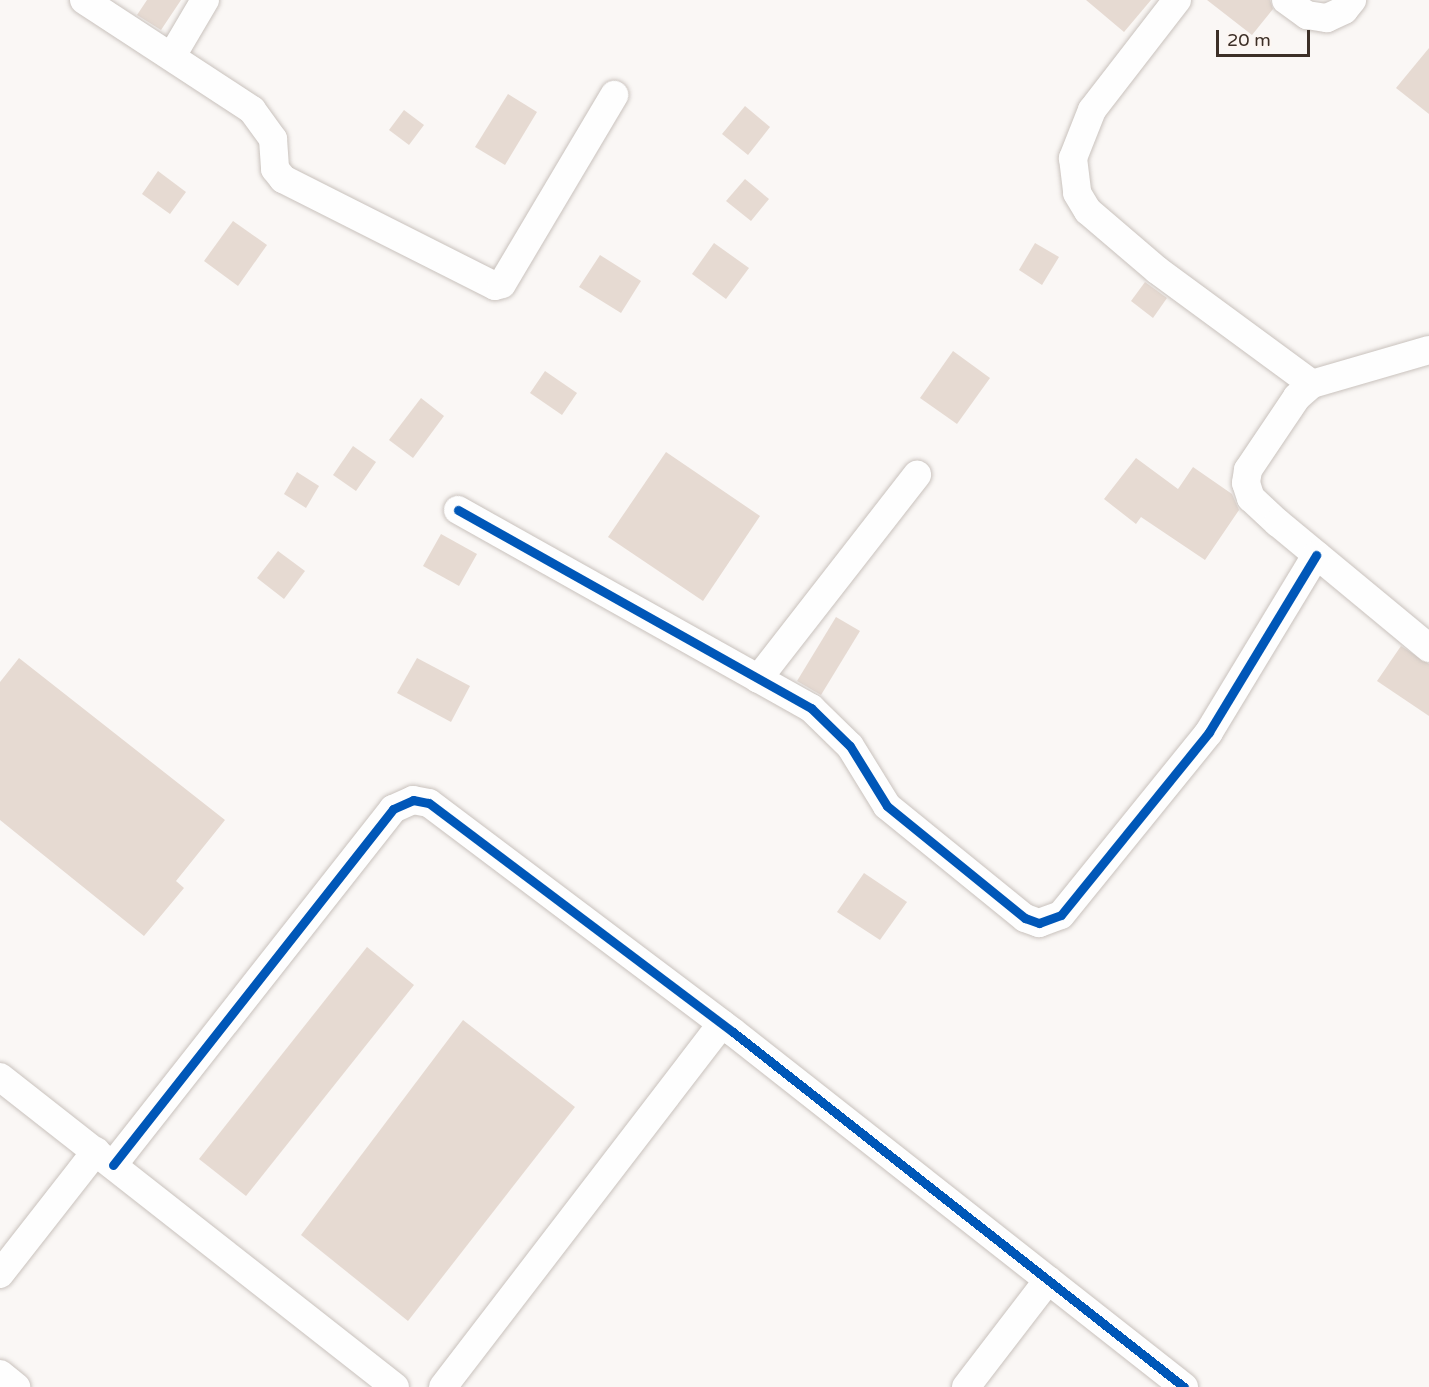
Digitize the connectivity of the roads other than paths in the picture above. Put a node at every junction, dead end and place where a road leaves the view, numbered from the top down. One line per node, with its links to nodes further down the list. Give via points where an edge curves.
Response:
1 (84, 0): 6 (street)
2 (205, 0): 6 (street)
3 (1176, 0): 9 (street, via 1092,110 1073,158 1077,193 1088,212 1149,263)
4 (1286, 0): 5 (street, via 1307,15 1327,18 1344,10)
5 (1352, 0)
6 (172, 56): 7 (street, via 252,110 267,126 273,139 275,169 284,180 495,286 502,284)
7 (614, 95)
8 (1429, 350): 9 (street)
9 (1312, 384): 12 (street, via 1297,397 1248,470 1246,483 1251,498)
10 (916, 475): 14 (street)
11 (458, 510): 14 (street)
12 (1316, 555): 13 (street); 14 (street, via 1209,732 1114,854 1051,922 1025,918 886,806 850,746 831,726 811,708)
13 (1429, 648)
14 (758, 679)
15 (722, 1024): 17 (street, via 429,803 402,802); 19 (street); 23 (street)
16 (0, 1077): 17 (street)
17 (105, 1158): 18 (street); 22 (street)
18 (0, 1274)
19 (1048, 1280): 24 (street); 25 (street)
20 (0, 1374): 21 (street)
21 (16, 1387)
22 (395, 1387)
23 (443, 1387)
24 (966, 1387)
25 (1184, 1387)

